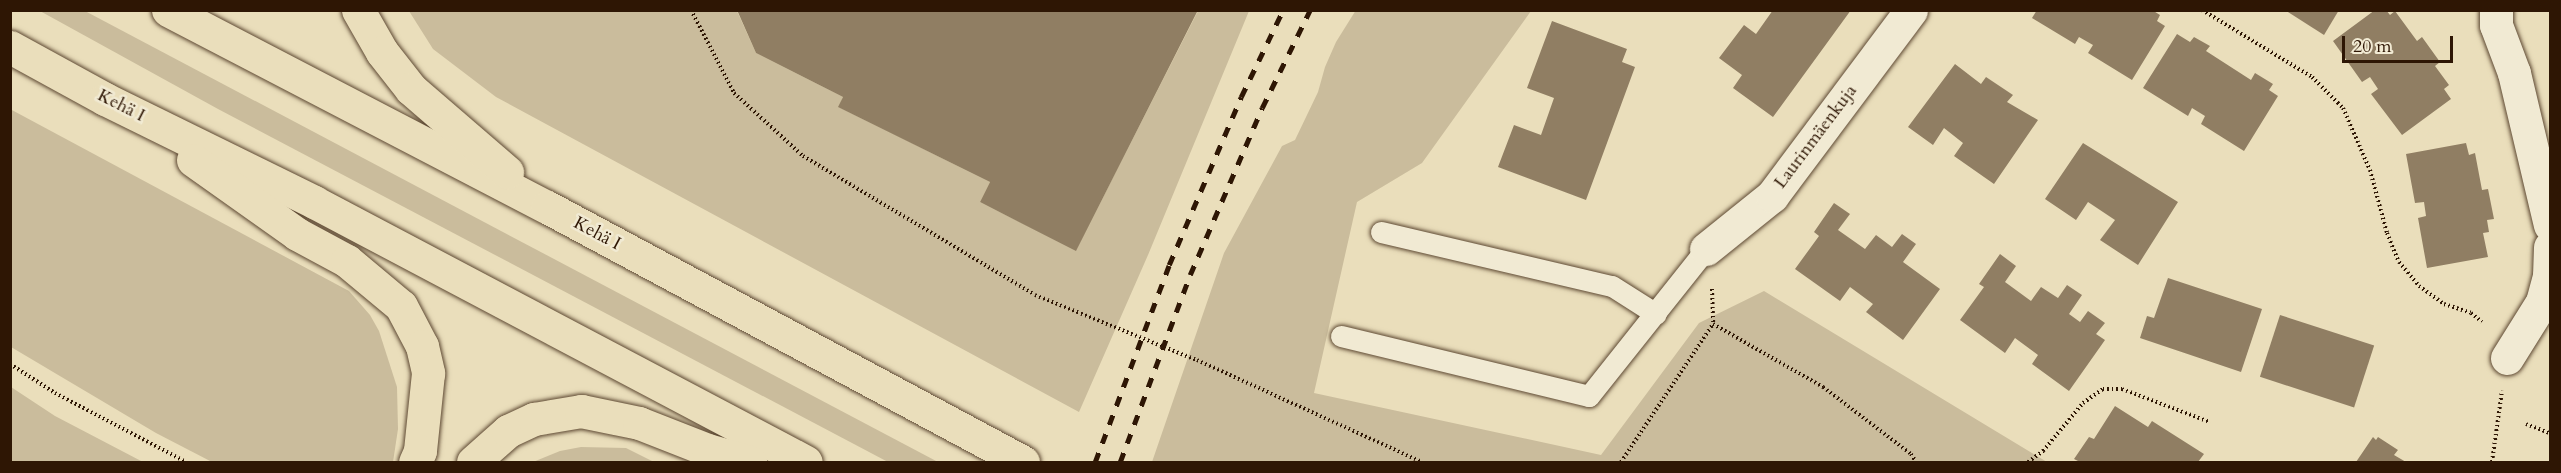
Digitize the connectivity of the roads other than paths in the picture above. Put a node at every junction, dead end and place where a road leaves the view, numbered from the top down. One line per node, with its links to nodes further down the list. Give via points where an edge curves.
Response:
1 (168, 10): 7 (highway, Kehä I)
2 (358, 10): 7 (highway, via 382,52 411,89)
3 (1911, 10): 11 (street, Laurinmäenkuja, via 1772,195)
4 (2496, 10): 8 (street, via 2496,25 2514,73)
5 (10, 47): 6 (highway, Kehä I)
6 (105, 99): 15 (highway, via 297,234 347,261 401,306 422,346 428,374 420,451); 18 (highway, Kehä I, via 314,202)
7 (547, 207): 19 (highway, Kehä I)
8 (2550, 225)
9 (1381, 232): 12 (lane, via 1612,286)
10 (2550, 247): 14 (street, via 2549,276 2542,302)
11 (1706, 249): 12 (lane)
12 (1656, 314): 13 (lane, via 1589,396)
13 (1341, 336)
14 (2507, 358)
15 (415, 462)
16 (473, 462): 17 (highway, via 508,431 534,419 581,411 639,423)
17 (750, 462)
18 (806, 462)
19 (1023, 462)

